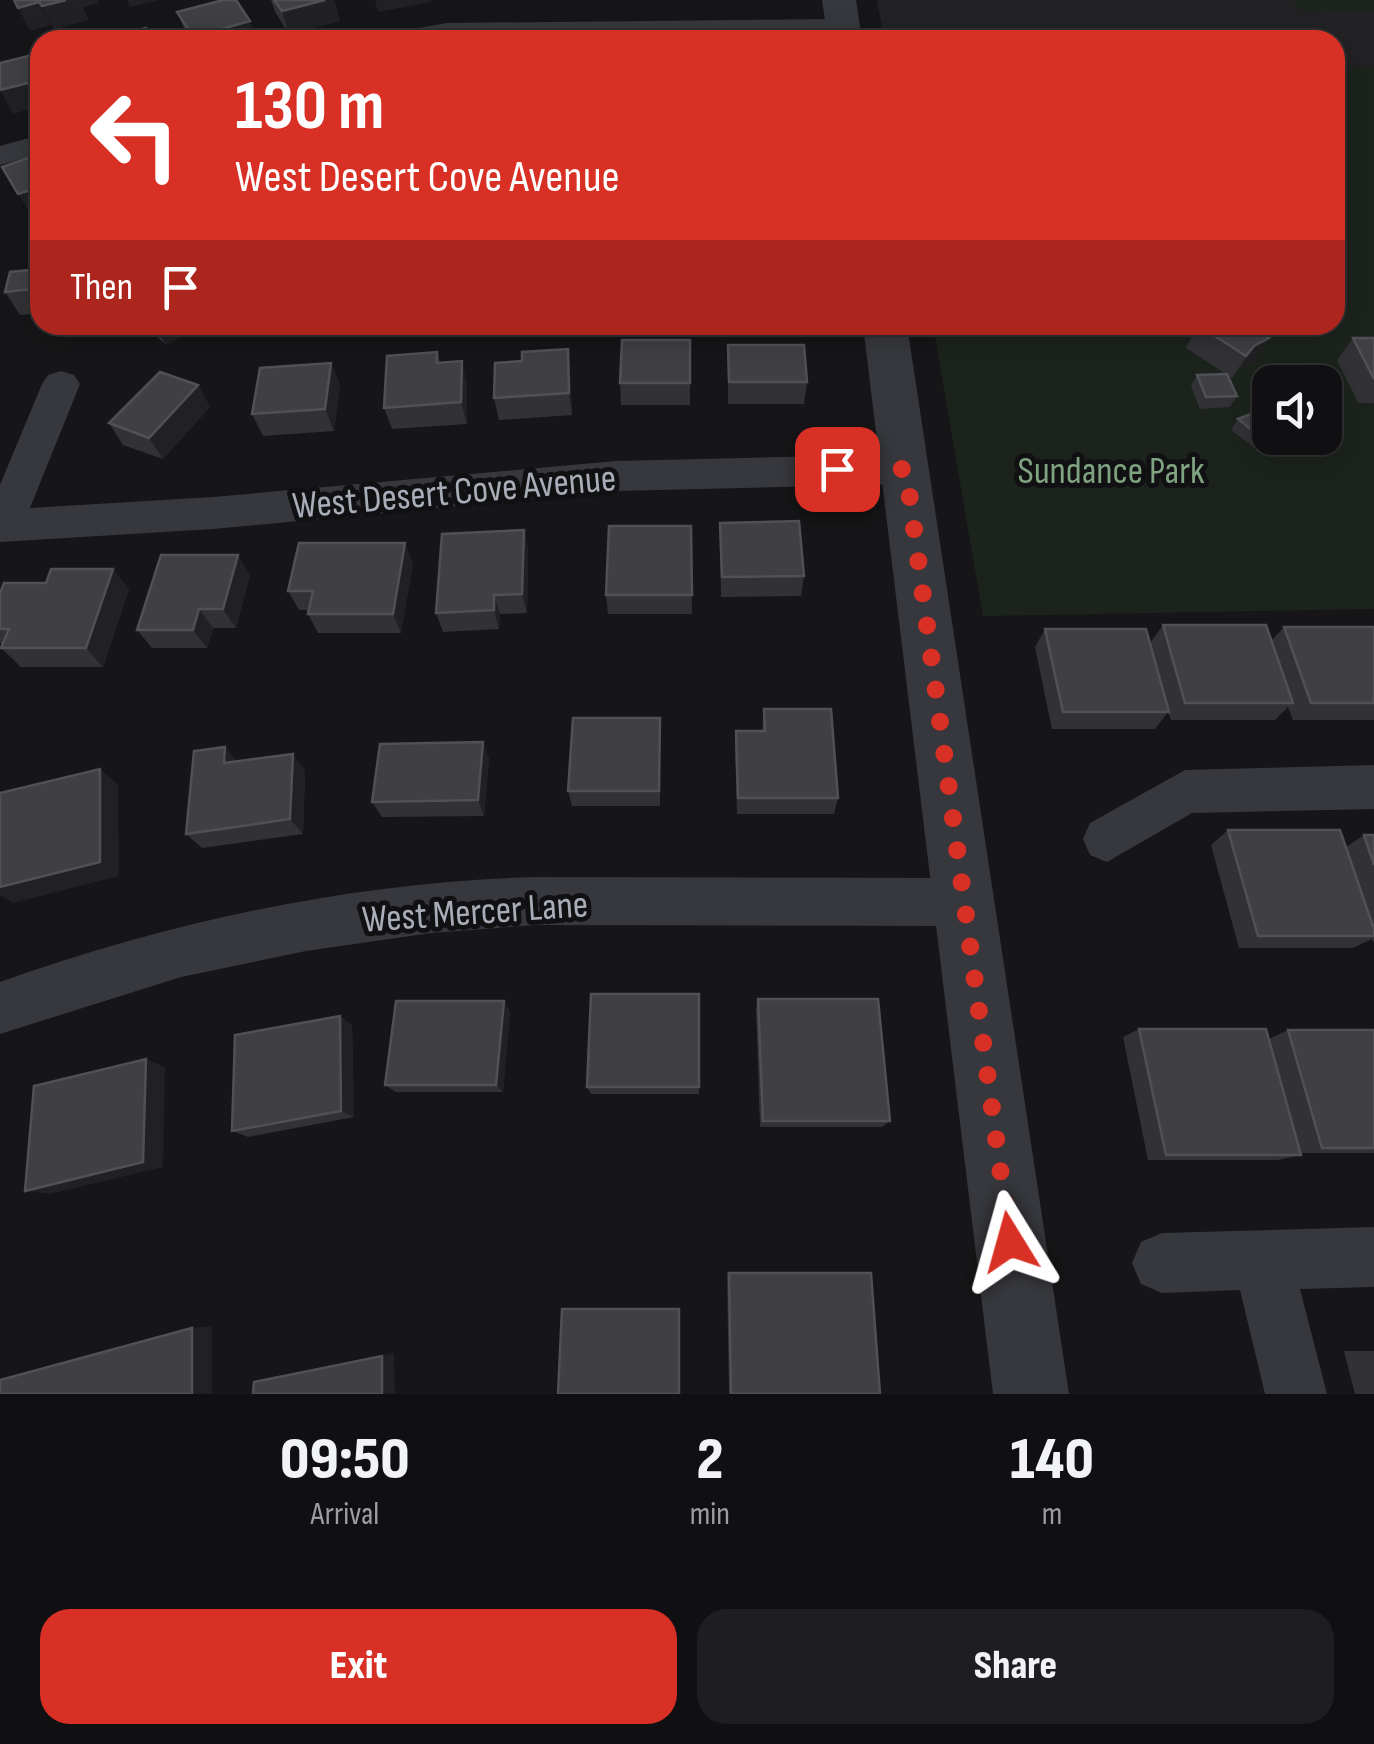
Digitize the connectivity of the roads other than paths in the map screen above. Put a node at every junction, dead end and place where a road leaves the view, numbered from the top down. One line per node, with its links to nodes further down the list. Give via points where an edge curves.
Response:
1 (842, 22): 2 (street)
2 (627, 30)
3 (30, 147): 4 (street)
4 (0, 156)
5 (886, 335): 7 (street)
6 (61, 384): 8 (street, West Desert Cove Avenue)
7 (906, 469): 8 (street, West Desert Cove Avenue, via 616,476); 11 (street)
8 (2, 526)
9 (1374, 787): 10 (street, via 1185,792)
10 (1107, 839)
11 (963, 902): 12 (street, West Mercer Lane, via 499,902 421,910 213,945); 16 (street)
12 (0, 1008)
13 (1374, 1257): 14 (street)
14 (1263, 1260): 15 (street); 17 (street)
15 (1162, 1263)
16 (1031, 1394)
17 (1296, 1394)

